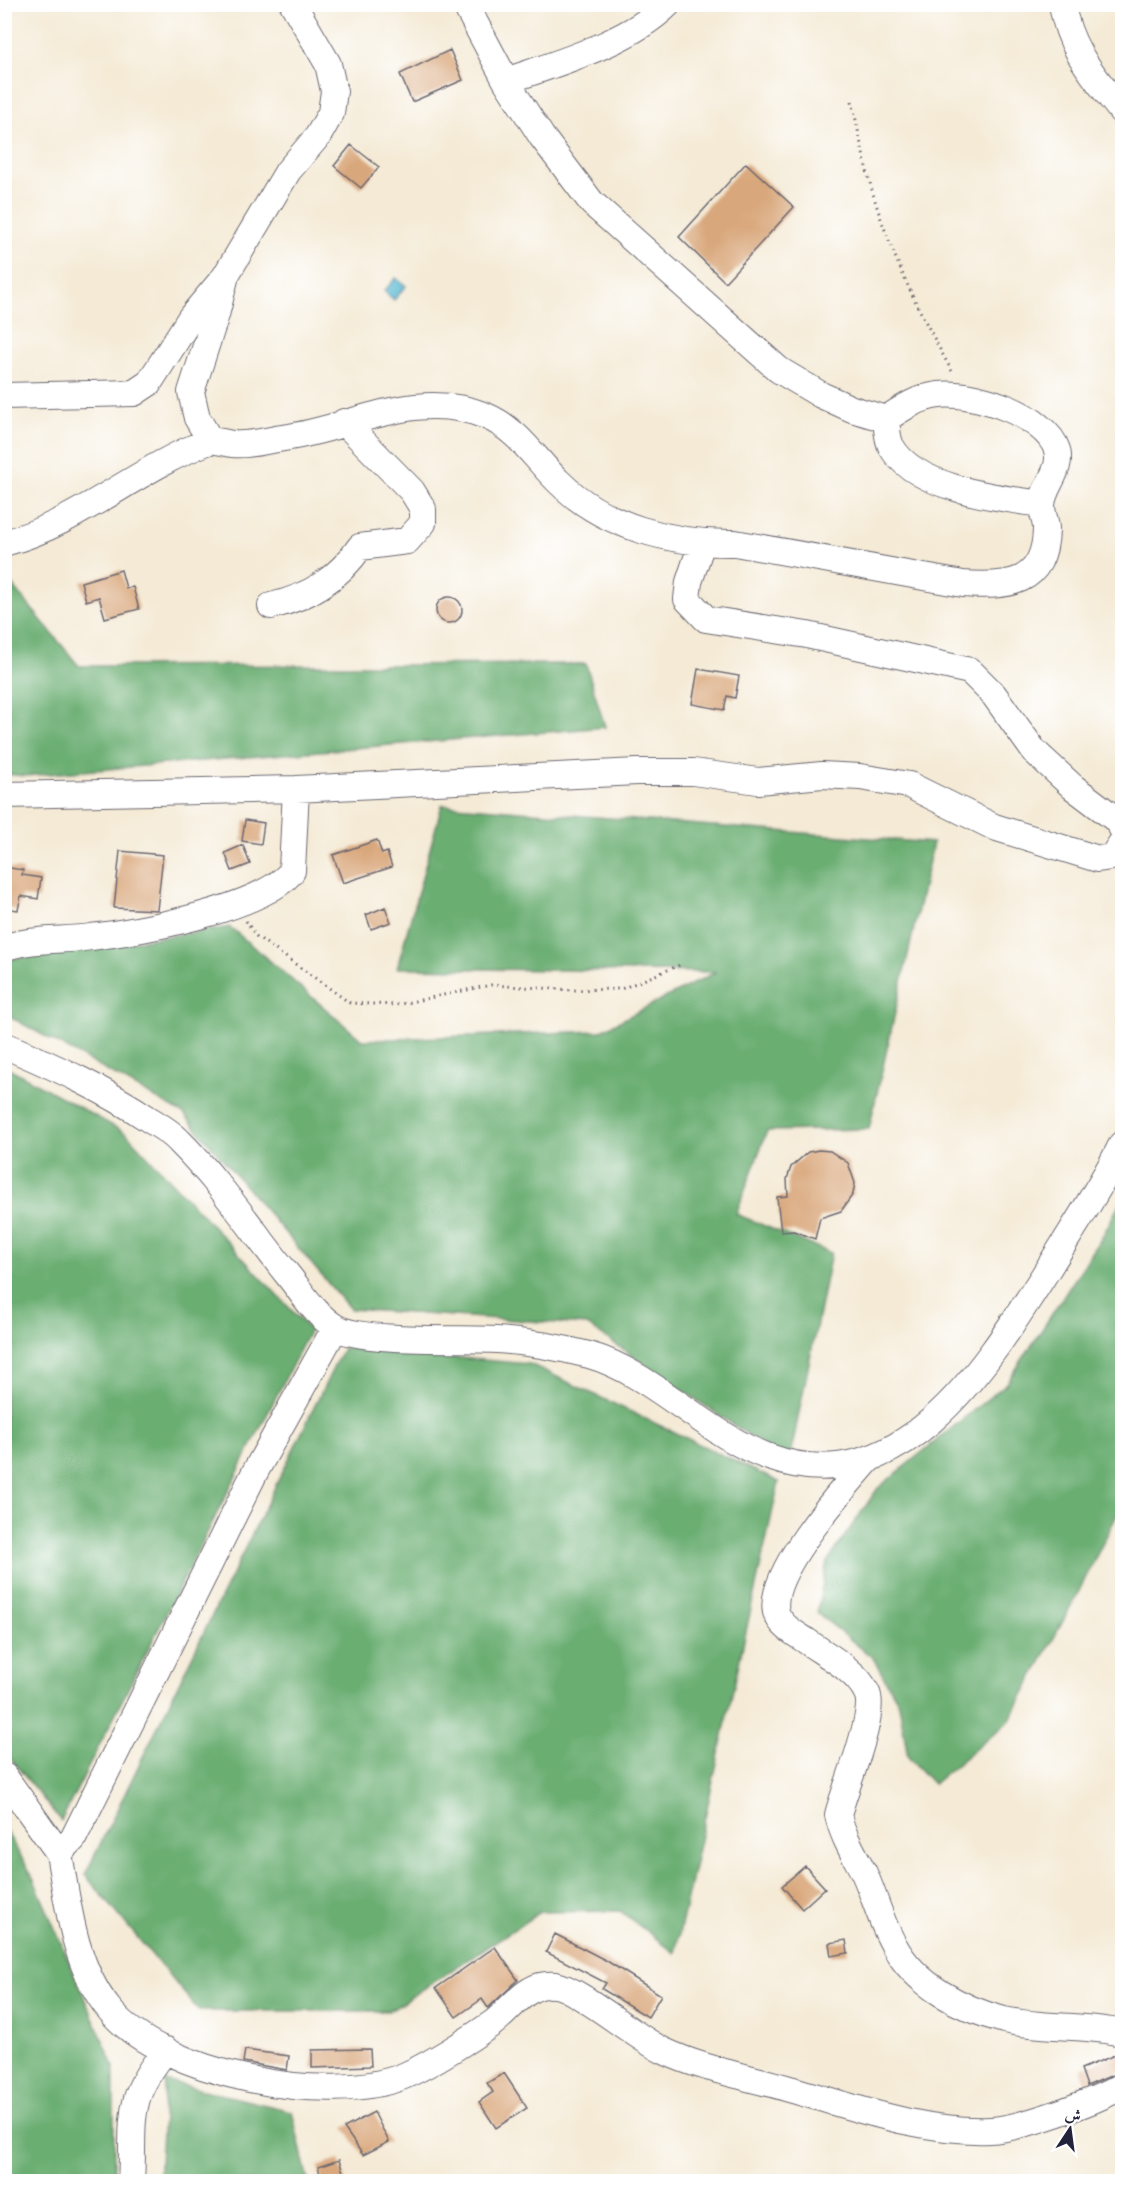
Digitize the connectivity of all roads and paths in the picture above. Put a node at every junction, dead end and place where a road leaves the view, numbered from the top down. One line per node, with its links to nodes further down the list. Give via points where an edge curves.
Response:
1 (293, 4): 6 (street)
2 (308, 4): 6 (street)
3 (465, 4): 7 (street)
4 (668, 4): 7 (street, via 639,27)
5 (1062, 4): 9 (street, via 1077,53)
6 (328, 64): 10 (street, via 334,92 331,113 318,136 288,171)
7 (506, 81): 13 (street, via 592,203 779,370 821,395)
8 (852, 100): 12 (path, via 884,229)
9 (1122, 112)
10 (226, 275): 11 (street, via 191,317 149,383 134,393); 15 (street, via 191,392 197,418)
11 (4, 396)
12 (966, 397): 13 (street, via 940,394 911,402); 16 (street, via 1014,411 1049,433 1058,452 1057,468)
13 (886, 419): 16 (street, via 891,446 922,473 977,494)
14 (344, 422): 15 (street, via 289,438 237,445); 18 (street, via 384,410 437,404 485,416 514,432 561,484 585,504 648,533); 19 (street, via 412,491 423,509 423,523 407,541 360,547 345,569 305,596)
15 (210, 440): 17 (street, via 166,460 49,527)
16 (1042, 504): 18 (street, via 1046,528 1042,555 1031,573 1016,582 996,586 842,564 735,543)
17 (4, 543)
18 (702, 543): 22 (street, via 687,599 706,619 807,635 970,671 1034,751 1118,821)
19 (272, 606)
20 (296, 789): 21 (street); 23 (street, via 637,772 693,772 758,781 822,775 860,777 909,785 994,827 1098,858 1112,857); 24 (street, via 292,871 274,888)
21 (4, 795)
22 (1122, 829)
23 (1122, 842)
24 (236, 904): 25 (street, via 129,931); 26 (path, via 255,936 350,1002 396,1005 491,985 621,989)
25 (4, 948)
26 (680, 965)
27 (4, 1045): 29 (street, via 72,1074 177,1138)
28 (1122, 1144): 30 (street, via 1107,1175 978,1374 929,1423)
29 (335, 1328): 30 (street, via 366,1336 548,1345 594,1357 638,1379 743,1446 768,1457 812,1467); 32 (street, via 255,1472 73,1839)
30 (869, 1459): 33 (street, via 822,1514 792,1559 776,1593 776,1612 785,1626 857,1679 867,1693 870,1712 838,1815 846,1840 893,1944 923,1981 957,2002 1006,2020)
31 (4, 1776): 32 (street)
32 (59, 1853): 34 (street, via 77,1942 98,1993 124,2024)
33 (1122, 2033)
34 (166, 2050): 35 (street, via 210,2070 250,2079 308,2086 377,2084 405,2075 490,2025 532,1989 552,1984 573,1992 634,2034 684,2059 961,2130 1018,2127); 36 (street, via 147,2073 135,2098)
35 (1122, 2086)
36 (131, 2181)

